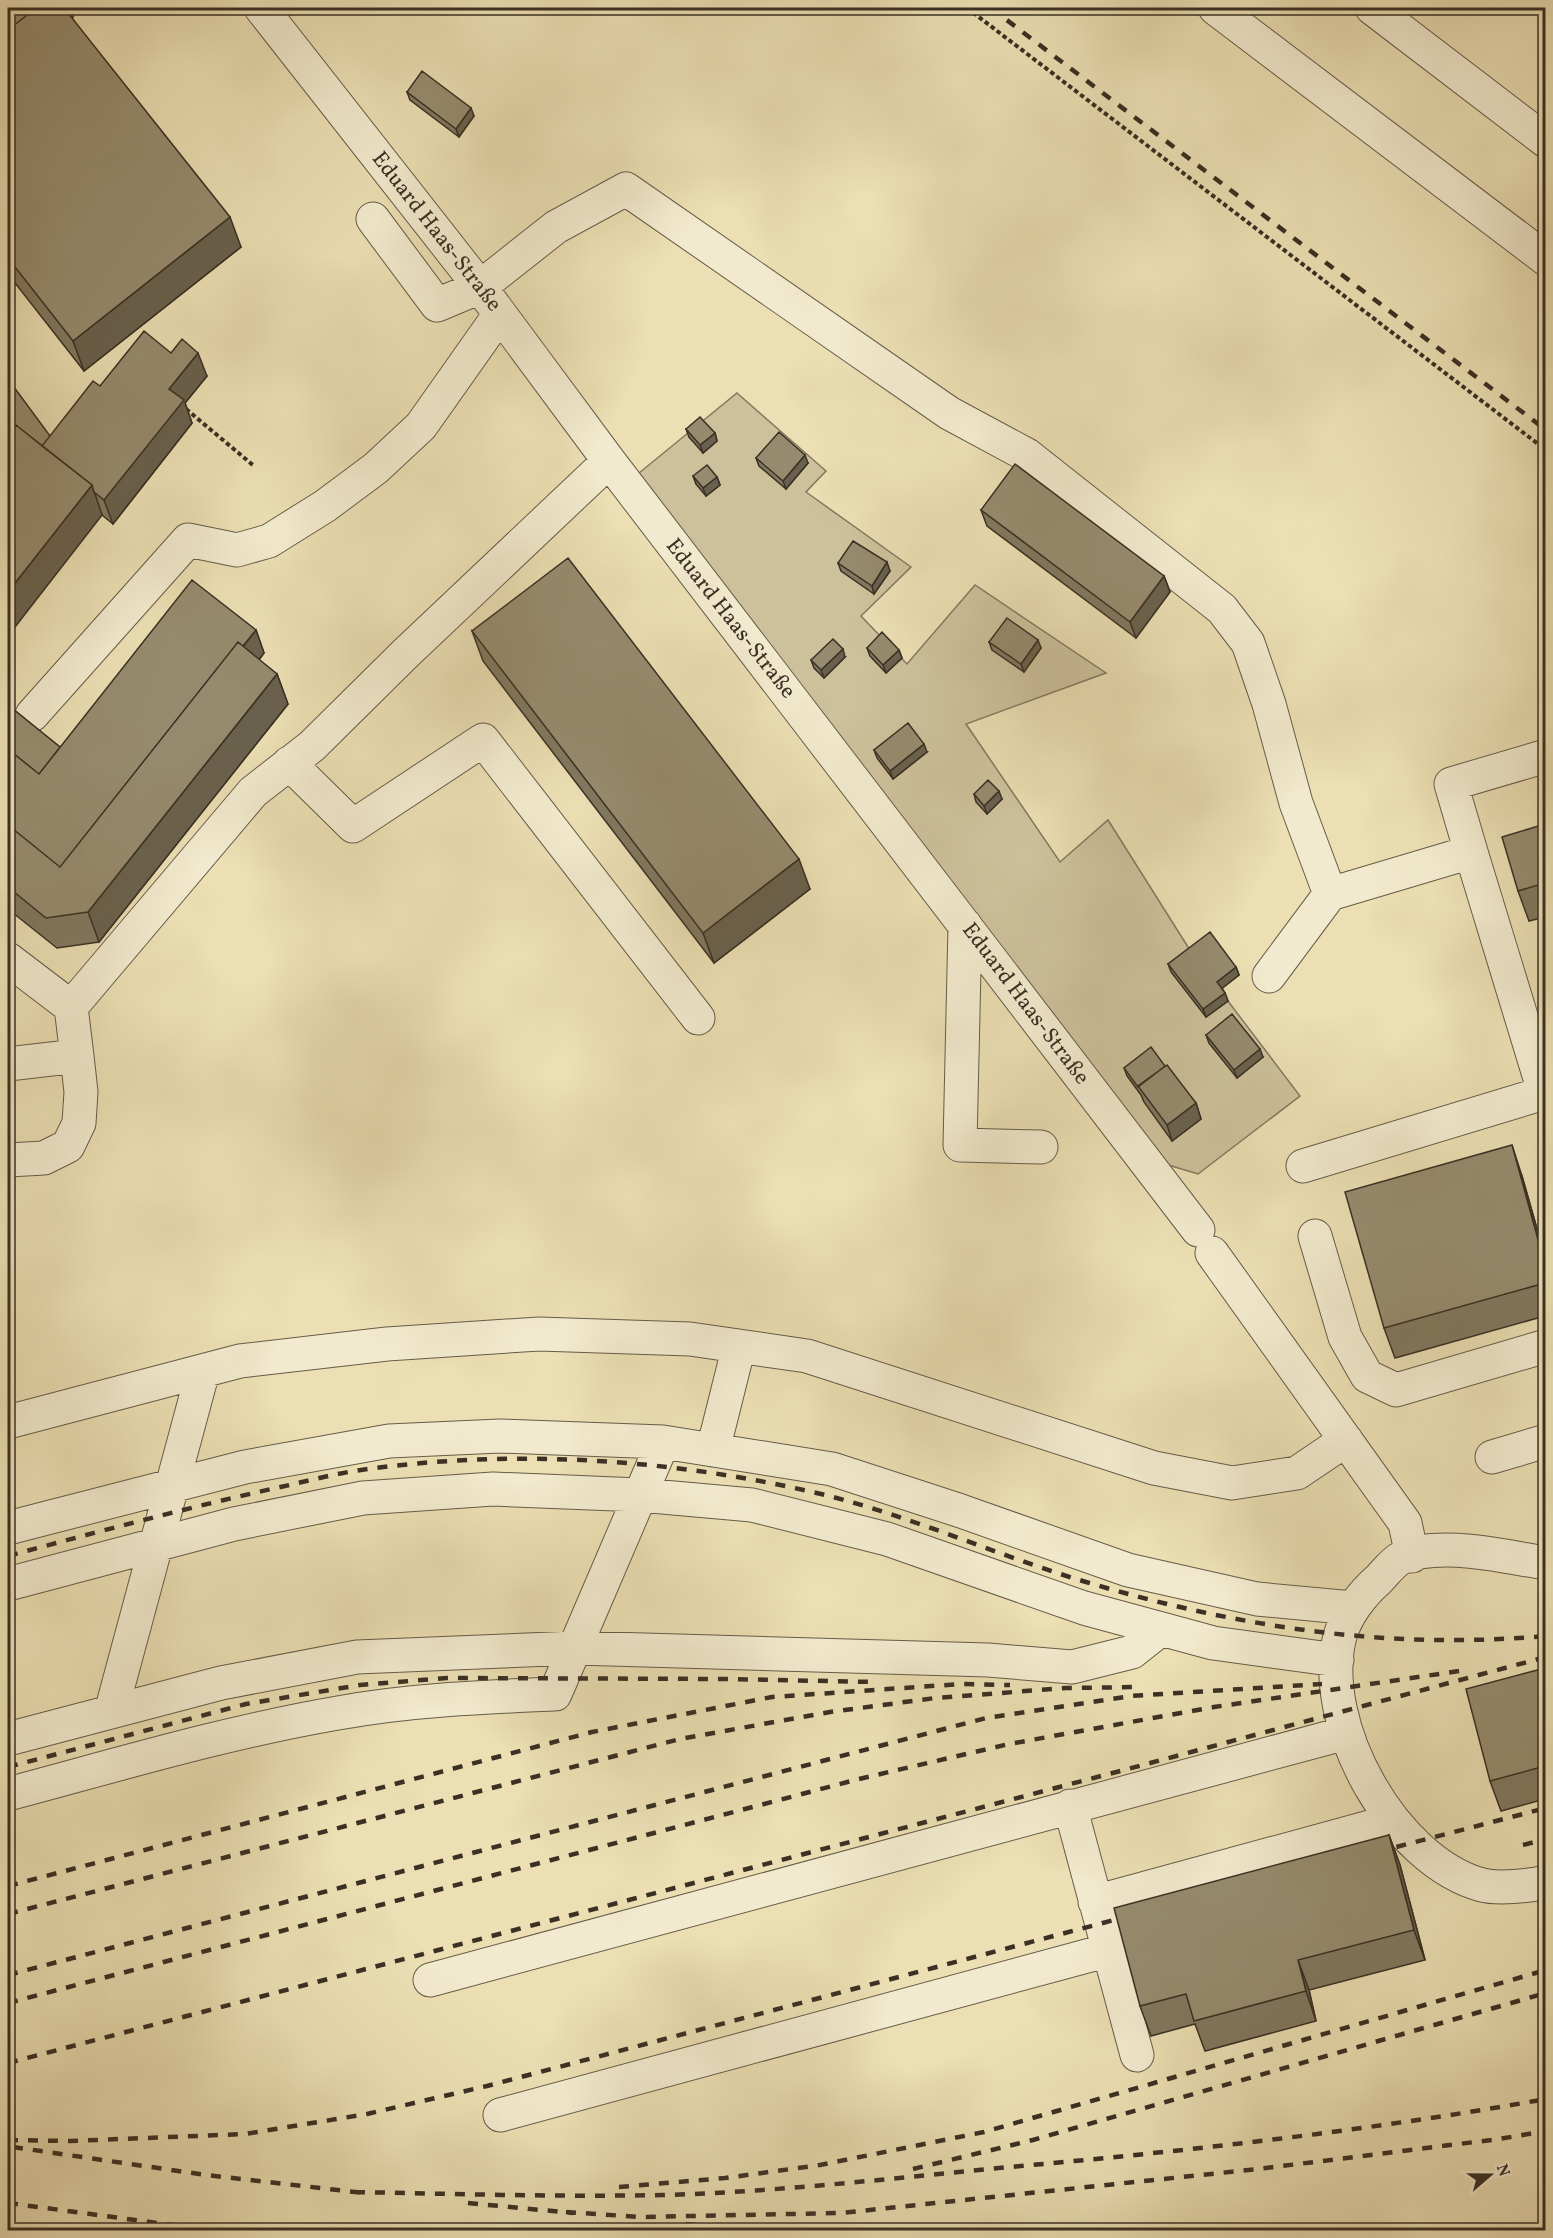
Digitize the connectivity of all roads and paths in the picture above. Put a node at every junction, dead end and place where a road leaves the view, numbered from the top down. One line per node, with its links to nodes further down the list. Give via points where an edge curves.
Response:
1 (261, 8): 8 (street, Eduard Haas-Straße)
2 (967, 8): 11 (path)
3 (1215, 8): 7 (street)
4 (1372, 8): 5 (street)
5 (1545, 141)
6 (373, 219): 8 (street, via 437,305)
7 (1545, 259)
8 (480, 287): 9 (street, Eduard Haas-Straße); 18 (street, via 556,227 626,189 949,412 1027,455 1222,609 1248,643 1296,802)
9 (500, 314): 12 (street, Eduard Haas-Straße); 14 (street, via 421,426 376,468 269,541 237,550 188,540)
10 (183, 406): 13 (path)
11 (1545, 450)
12 (609, 461): 16 (street); 19 (street, Eduard Haas-Straße)
13 (254, 466)
14 (32, 715)
15 (1545, 756): 17 (street, via 1451,784)
16 (290, 764): 22 (street, via 253,792); 23 (street, via 353,826 483,740)
17 (1471, 852): 18 (street); 26 (street)
18 (1330, 894): 21 (street)
19 (965, 925): 27 (street, via 960,1145); 35 (street, Eduard Haas-Straße, via 1205,1242)
20 (8, 959): 22 (street)
21 (1269, 976)
22 (71, 1007): 24 (street)
23 (698, 1018)
24 (77, 1056): 25 (street); 28 (street, via 79,1123 68,1146 44,1158)
25 (8, 1064)
26 (1545, 1096): 29 (street)
27 (1041, 1147)
28 (8, 1160)
29 (1303, 1166)
30 (1315, 1236): 32 (street, via 1345,1337 1367,1376 1396,1390)
31 (739, 1346): 33 (street, via 690,1339 539,1334 387,1344 240,1361); 35 (street, via 807,1356 1154,1468 1232,1483 1298,1473); 38 (street)
32 (1545, 1346)
33 (203, 1371): 34 (street); 40 (street)
34 (8, 1422)
35 (1346, 1440): 44 (street, Eduard Haas-Straße, via 1405,1523)
36 (1545, 1441): 39 (street)
37 (663, 1442): 38 (street); 40 (street, via 500,1436 389,1441 245,1467); 41 (street)
38 (713, 1450): 47 (street, via 832,1468 1128,1570 1257,1599)
39 (1492, 1457)
40 (173, 1485): 42 (street); 43 (street)
41 (640, 1495): 43 (street, via 493,1489 363,1498); 48 (street, via 752,1504 887,1539 1084,1608); 49 (street)
42 (8, 1528)
43 (157, 1544): 46 (street); 51 (street)
44 (1412, 1556): 45 (street, via 1442,1549); 47 (street, via 1401,1558)
45 (1545, 1563)
46 (8, 1584)
47 (1353, 1608): 50 (street, via 1340,1634)
48 (1161, 1629): 49 (street, via 1132,1652 1072,1667 988,1660); 50 (street, via 1213,1643)
49 (576, 1648): 51 (street, via 357,1657 221,1683); 54 (street, via 555,1694 458,1699 339,1713 237,1734)
50 (1336, 1660): 52 (street)
51 (111, 1712): 53 (street)
52 (1346, 1733): 55 (street); 56 (street)
53 (8, 1739)
54 (8, 1794)
55 (1070, 1806): 58 (street); 60 (street)
56 (1392, 1821): 57 (street, via 1438,1866 1483,1886 1530,1886); 58 (street)
57 (1545, 1882)
58 (1095, 1902): 59 (street)
59 (1109, 1950): 61 (street); 62 (street)
60 (430, 1980)
61 (1137, 2055)
62 (500, 2115)

